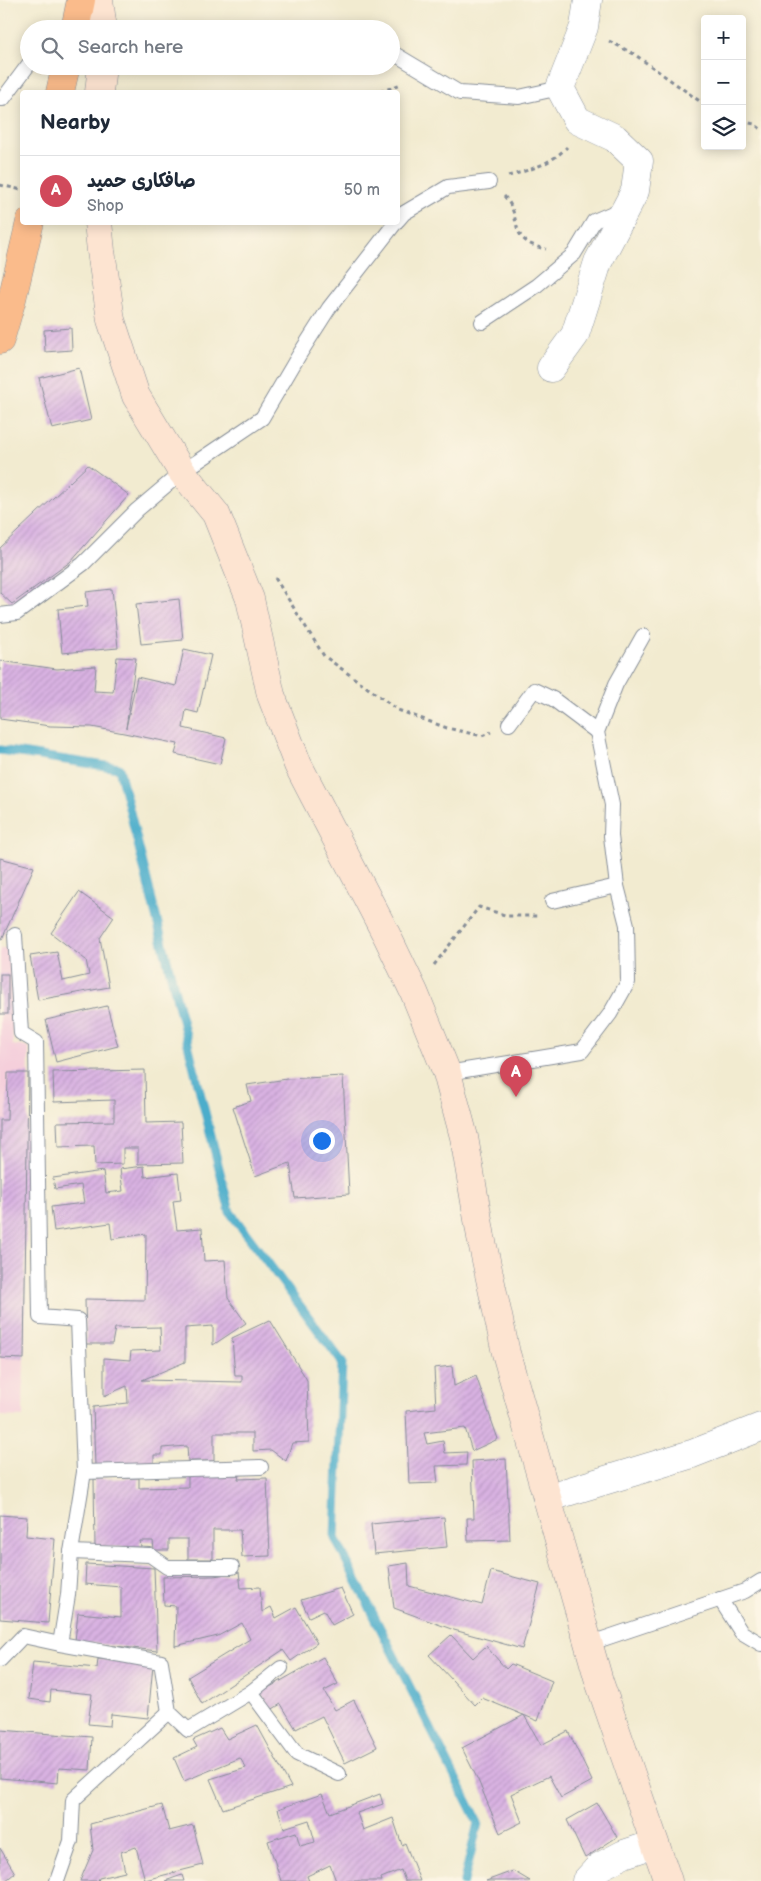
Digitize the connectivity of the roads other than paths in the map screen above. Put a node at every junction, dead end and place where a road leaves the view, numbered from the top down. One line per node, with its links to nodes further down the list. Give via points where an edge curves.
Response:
1 (81, 0): 4 (main road)
2 (99, 0): 5 (main road)
3 (588, 0): 10 (street, via 584,27)
4 (77, 20)
5 (102, 20)
6 (400, 57): 10 (lane, via 460,93 519,97)
7 (21, 75): 13 (lane)
8 (64, 75): 11 (main road)
9 (101, 75): 12 (main road)
10 (560, 88): 15 (street, via 577,120 615,138 639,161 635,191)
11 (60, 90)
12 (99, 90)
13 (0, 99)
14 (489, 182): 16 (lane, via 448,187)
15 (626, 207): 21 (lane, via 594,221 574,254 536,286); 23 (street, via 598,262 575,335)
16 (400, 218)
17 (29, 225): 20 (main road)
18 (98, 225): 24 (main road, via 111,320 136,396)
19 (394, 225): 24 (lane, via 330,308 262,418)
20 (6, 300): 22 (main road)
21 (482, 322)
22 (0, 340)
23 (551, 368)
24 (182, 472): 25 (lane, via 137,510 83,564 17,613); 32 (main road, via 216,514 250,599 271,695 298,765 387,936)
25 (0, 615)
26 (643, 636): 28 (lane, via 616,684)
27 (509, 724): 28 (lane, via 534,690 554,699)
28 (597, 732): 29 (lane, via 612,806 611,836)
29 (617, 886): 30 (lane); 32 (lane, via 627,925 628,982 610,1014 582,1051)
30 (552, 902)
31 (15, 935): 35 (lane, via 20,1033 36,1042 40,1317 78,1320)
32 (447, 1073): 36 (main road, via 464,1137 506,1353)
33 (761, 1427): 36 (street, via 692,1454)
34 (261, 1467): 35 (lane)
35 (84, 1472): 37 (lane)
36 (547, 1498): 42 (main road)
37 (71, 1552): 38 (lane, via 150,1555 167,1567); 41 (lane)
38 (232, 1567)
39 (761, 1581): 40 (lane)
40 (720, 1599): 42 (lane); 43 (lane, via 741,1632)
41 (60, 1644): 44 (lane, via 23,1636); 47 (lane, via 161,1662)
42 (588, 1644): 49 (main road)
43 (761, 1644)
44 (0, 1660)
45 (281, 1668): 46 (lane)
46 (251, 1692): 47 (lane, via 188,1730); 48 (lane, via 296,1754)
47 (169, 1712): 50 (lane, via 73,1800 71,1841)
48 (339, 1774)
49 (654, 1844): 51 (street, via 599,1867); 52 (main road)
50 (57, 1881)
51 (586, 1881)
52 (668, 1881)

